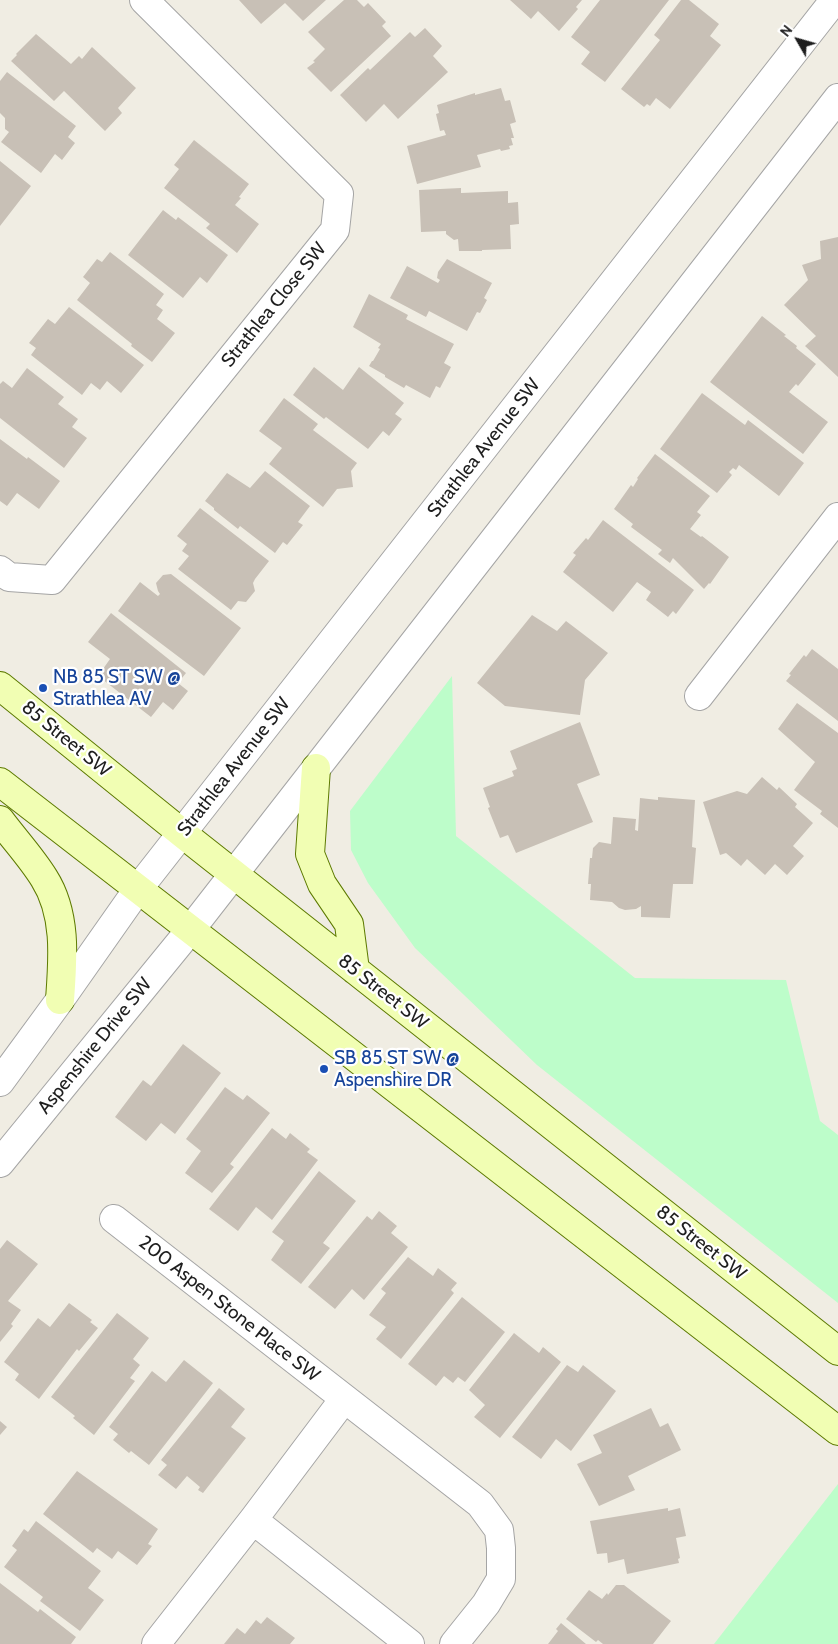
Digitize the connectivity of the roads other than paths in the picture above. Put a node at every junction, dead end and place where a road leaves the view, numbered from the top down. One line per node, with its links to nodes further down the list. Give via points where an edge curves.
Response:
1 (144, 0): 5 (street, Strathlea Close SW, via 339,194 335,230 52,580 9,577)
2 (829, 7): 11 (street, Strathlea Avenue SW)
3 (838, 98): 8 (street)
4 (838, 517): 7 (street)
5 (0, 570)
6 (0, 686): 11 (main road, 85 Street SW)
7 (699, 696)
8 (316, 768): 12 (street); 15 (main road, via 310,854 322,884 349,924)
9 (0, 782): 13 (main road)
10 (0, 820): 16 (main road, via 44,878 57,907 63,950)
11 (182, 834): 12 (main road, 85 Street SW); 13 (street, Strathlea Avenue SW)
12 (234, 874): 14 (street); 15 (main road, 85 Street SW)
13 (138, 889): 14 (main road); 16 (street)
14 (191, 929): 18 (street, Aspenshire Drive SW); 22 (main road)
15 (356, 970): 20 (main road, 85 Street SW)
16 (60, 1000): 17 (street)
17 (0, 1082)
18 (0, 1163)
19 (114, 1219): 21 (street, 200 Aspen Stone Place SW)
20 (838, 1351)
21 (344, 1400): 23 (street); 26 (street, 200 Aspen Stone Place SW, via 480,1504 499,1530 500,1579 486,1604)
22 (838, 1431)
23 (253, 1520): 24 (street); 25 (street)
24 (156, 1644)
25 (410, 1644)
26 (454, 1644)

